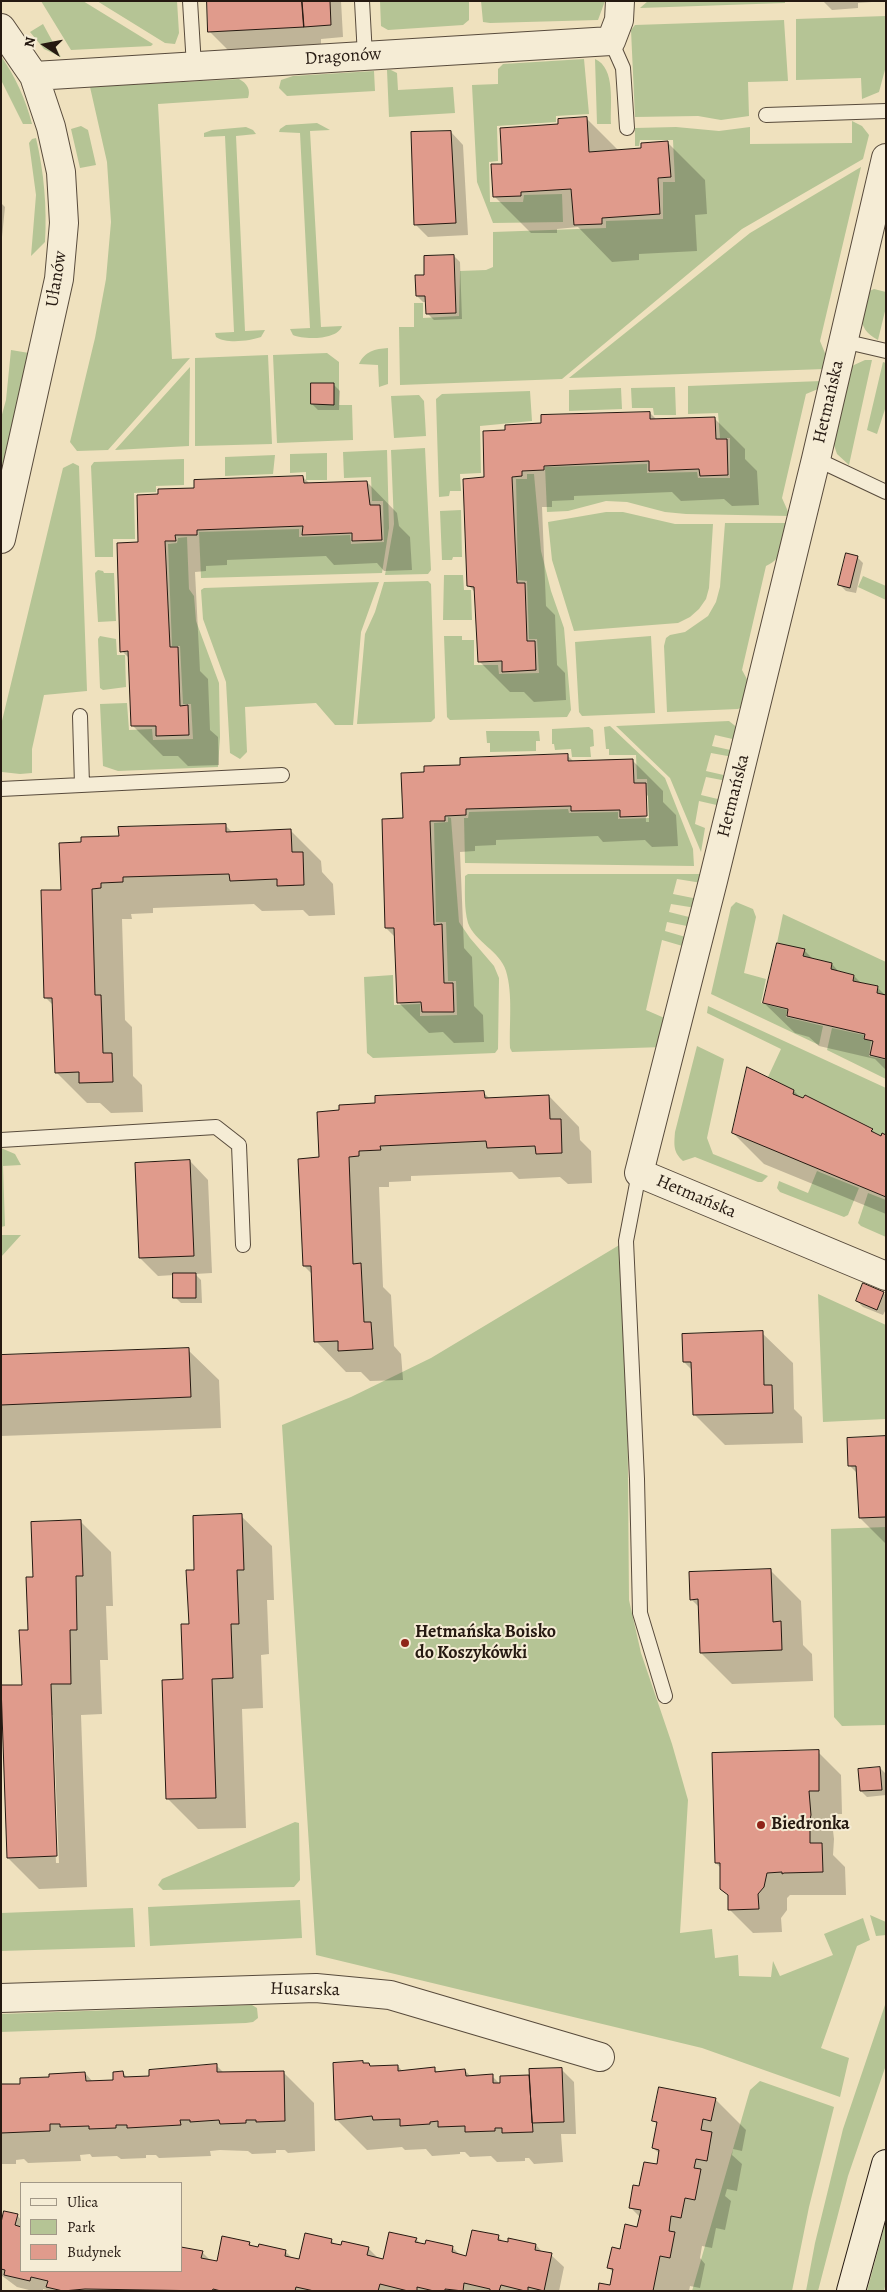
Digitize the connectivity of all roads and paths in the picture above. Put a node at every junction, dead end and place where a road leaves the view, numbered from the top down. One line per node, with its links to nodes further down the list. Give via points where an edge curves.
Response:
1 (190, 1): 7 (lane)
2 (362, 1): 6 (lane)
3 (620, 1): 5 (street, via 619,20)
4 (1, 28): 8 (street, Ułanów)
5 (611, 41): 6 (street, Dragonów); 11 (lane, via 623,68)
6 (365, 56): 7 (street, Dragonów)
7 (194, 66): 8 (street, Dragonów)
8 (34, 76): 17 (street, Ułanów, via 52,127 61,172 64,223 59,278)
9 (886, 111): 10 (lane)
10 (766, 115)
11 (627, 128)
12 (886, 158): 13 (street, Hetmańska)
13 (843, 341): 14 (lane); 15 (street, Hetmańska)
14 (886, 351)
15 (816, 459): 16 (lane); 23 (street, Hetmańska)
16 (886, 492)
17 (1, 539)
18 (80, 716): 20 (lane)
19 (282, 775): 20 (lane)
20 (82, 785): 21 (lane)
21 (1, 789)
22 (1, 1140): 24 (lane, via 216,1127 239,1145)
23 (639, 1173): 25 (street, Hetmańska); 26 (lane, via 626,1241 640,1613)
24 (244, 1245)
25 (886, 1276)
26 (664, 1696)
27 (1, 1998): 28 (street, Husarska, via 316,1988 380,1994)
28 (600, 2057)
29 (886, 2164): 30 (street)
30 (852, 2291)

